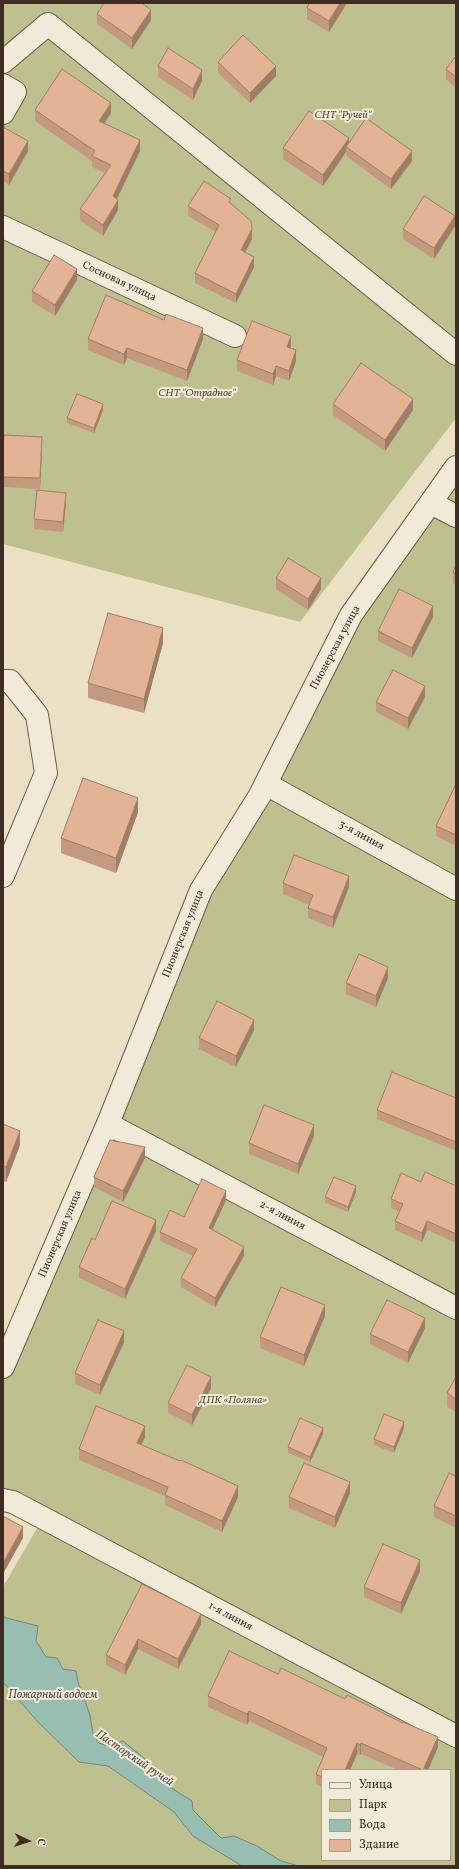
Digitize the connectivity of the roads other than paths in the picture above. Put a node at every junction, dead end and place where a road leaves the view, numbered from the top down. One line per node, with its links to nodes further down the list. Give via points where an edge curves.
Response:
1 (3, 62): 6 (street, via 48,24)
2 (9, 89): 3 (street)
3 (3, 113)
4 (3, 227): 5 (street, Сосновая улица)
5 (235, 336)
6 (456, 354)
7 (456, 467): 8 (street, Пионерская улица)
8 (431, 503): 9 (street); 11 (street, Пионерская улица, via 351,615)
9 (456, 516)
10 (3, 681): 12 (street, via 10,681 37,715 46,773)
11 (266, 784): 13 (street, 3-я линия); 14 (street, Пионерская улица, via 201,890)
12 (3, 876)
13 (456, 889)
14 (108, 1124): 15 (street, 2-я линия); 16 (street, Пионерская улица)
15 (456, 1308)
16 (3, 1367)
17 (3, 1500): 18 (street, 1-я линия, via 13,1502)
18 (456, 1736)

